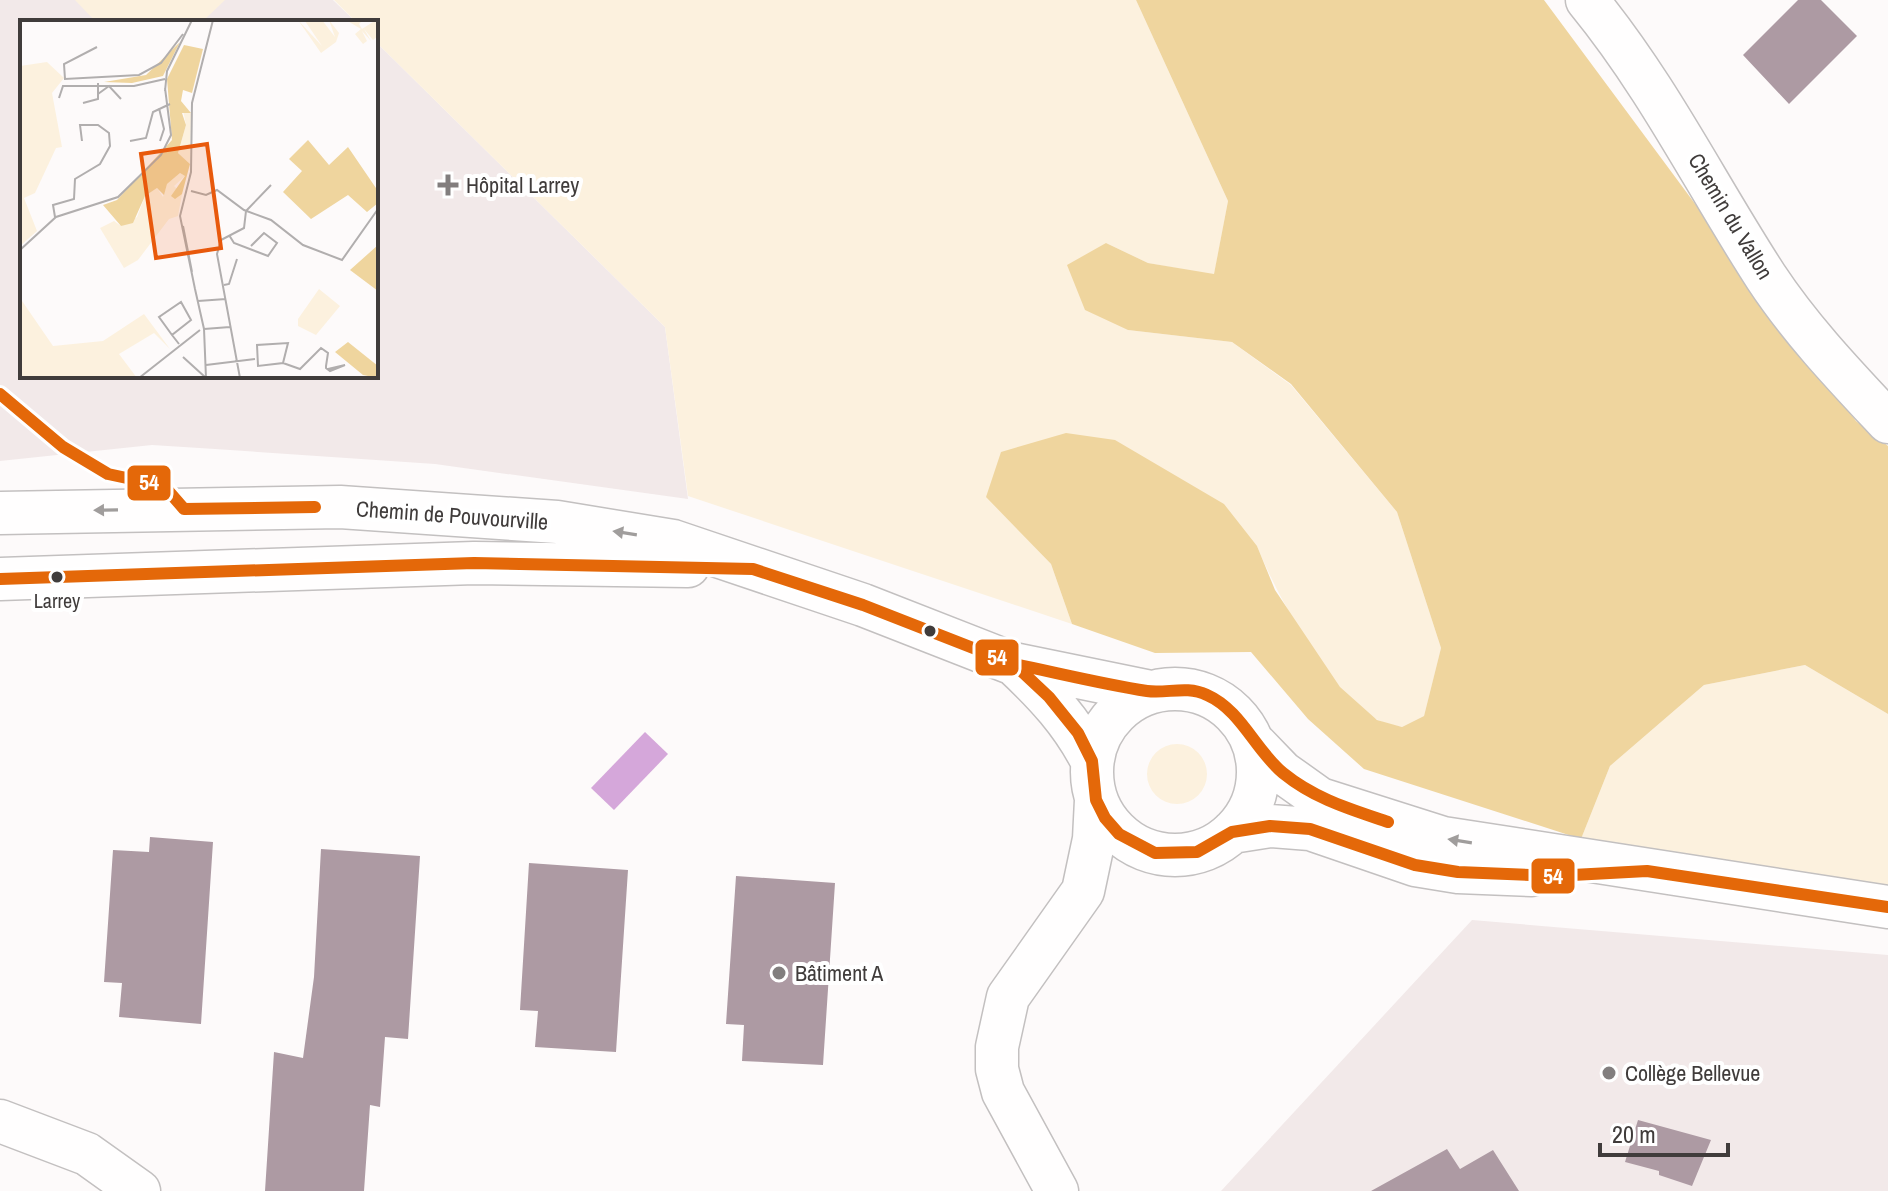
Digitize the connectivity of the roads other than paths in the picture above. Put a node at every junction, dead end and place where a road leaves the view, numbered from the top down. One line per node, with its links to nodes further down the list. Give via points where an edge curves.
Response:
1 (1587, 0): 2 (street, Chemin du Vallon, via 1640,70 1783,300 1817,347)
2 (1888, 422)
3 (0, 513): 4 (street, Chemin de Pouvourville, one-way to 3, via 673,541 557,522 433,511 340,507)
4 (753, 569): 5 (street, Chemin de Pouvourville, via 474,563); 6 (street, Chemin de Pouvourville)
5 (0, 579)
6 (1014, 664): 7 (street, Chemin de Pouvourville); 9 (street, Chemin de Pouvourville, via 1078,733)
7 (1151, 692): 8 (street, Chemin de Pouvourville, via 1178,688 1205,694 1229,708); 9 (street, Chemin de Pouvourville, via 1118,711 1097,743)
8 (1253, 742): 10 (street, Chemin de Pouvourville, via 1253,800); 12 (street, Chemin de Pouvourville, one-way to 8, via 1443,838 1382,821 1320,799 1282,772)
9 (1094, 781): 11 (street, Chemin de Pouvourville, via 1119,834); 13 (street, via 1094,839)
10 (1232, 832): 11 (street, Chemin de Pouvourville, via 1197,852); 12 (street, Chemin de Pouvourville, via 1270,826 1310,829 1415,865 1458,872 1554,876)
11 (1155, 853): 13 (street)
12 (1647, 871): 14 (street, Chemin de Pouvourville)
13 (1083, 891): 17 (street, via 1008,997 997,1047 1003,1092)
14 (1888, 907)
15 (0, 1121): 16 (street, via 87,1154)
16 (139, 1191)
17 (1057, 1191)

